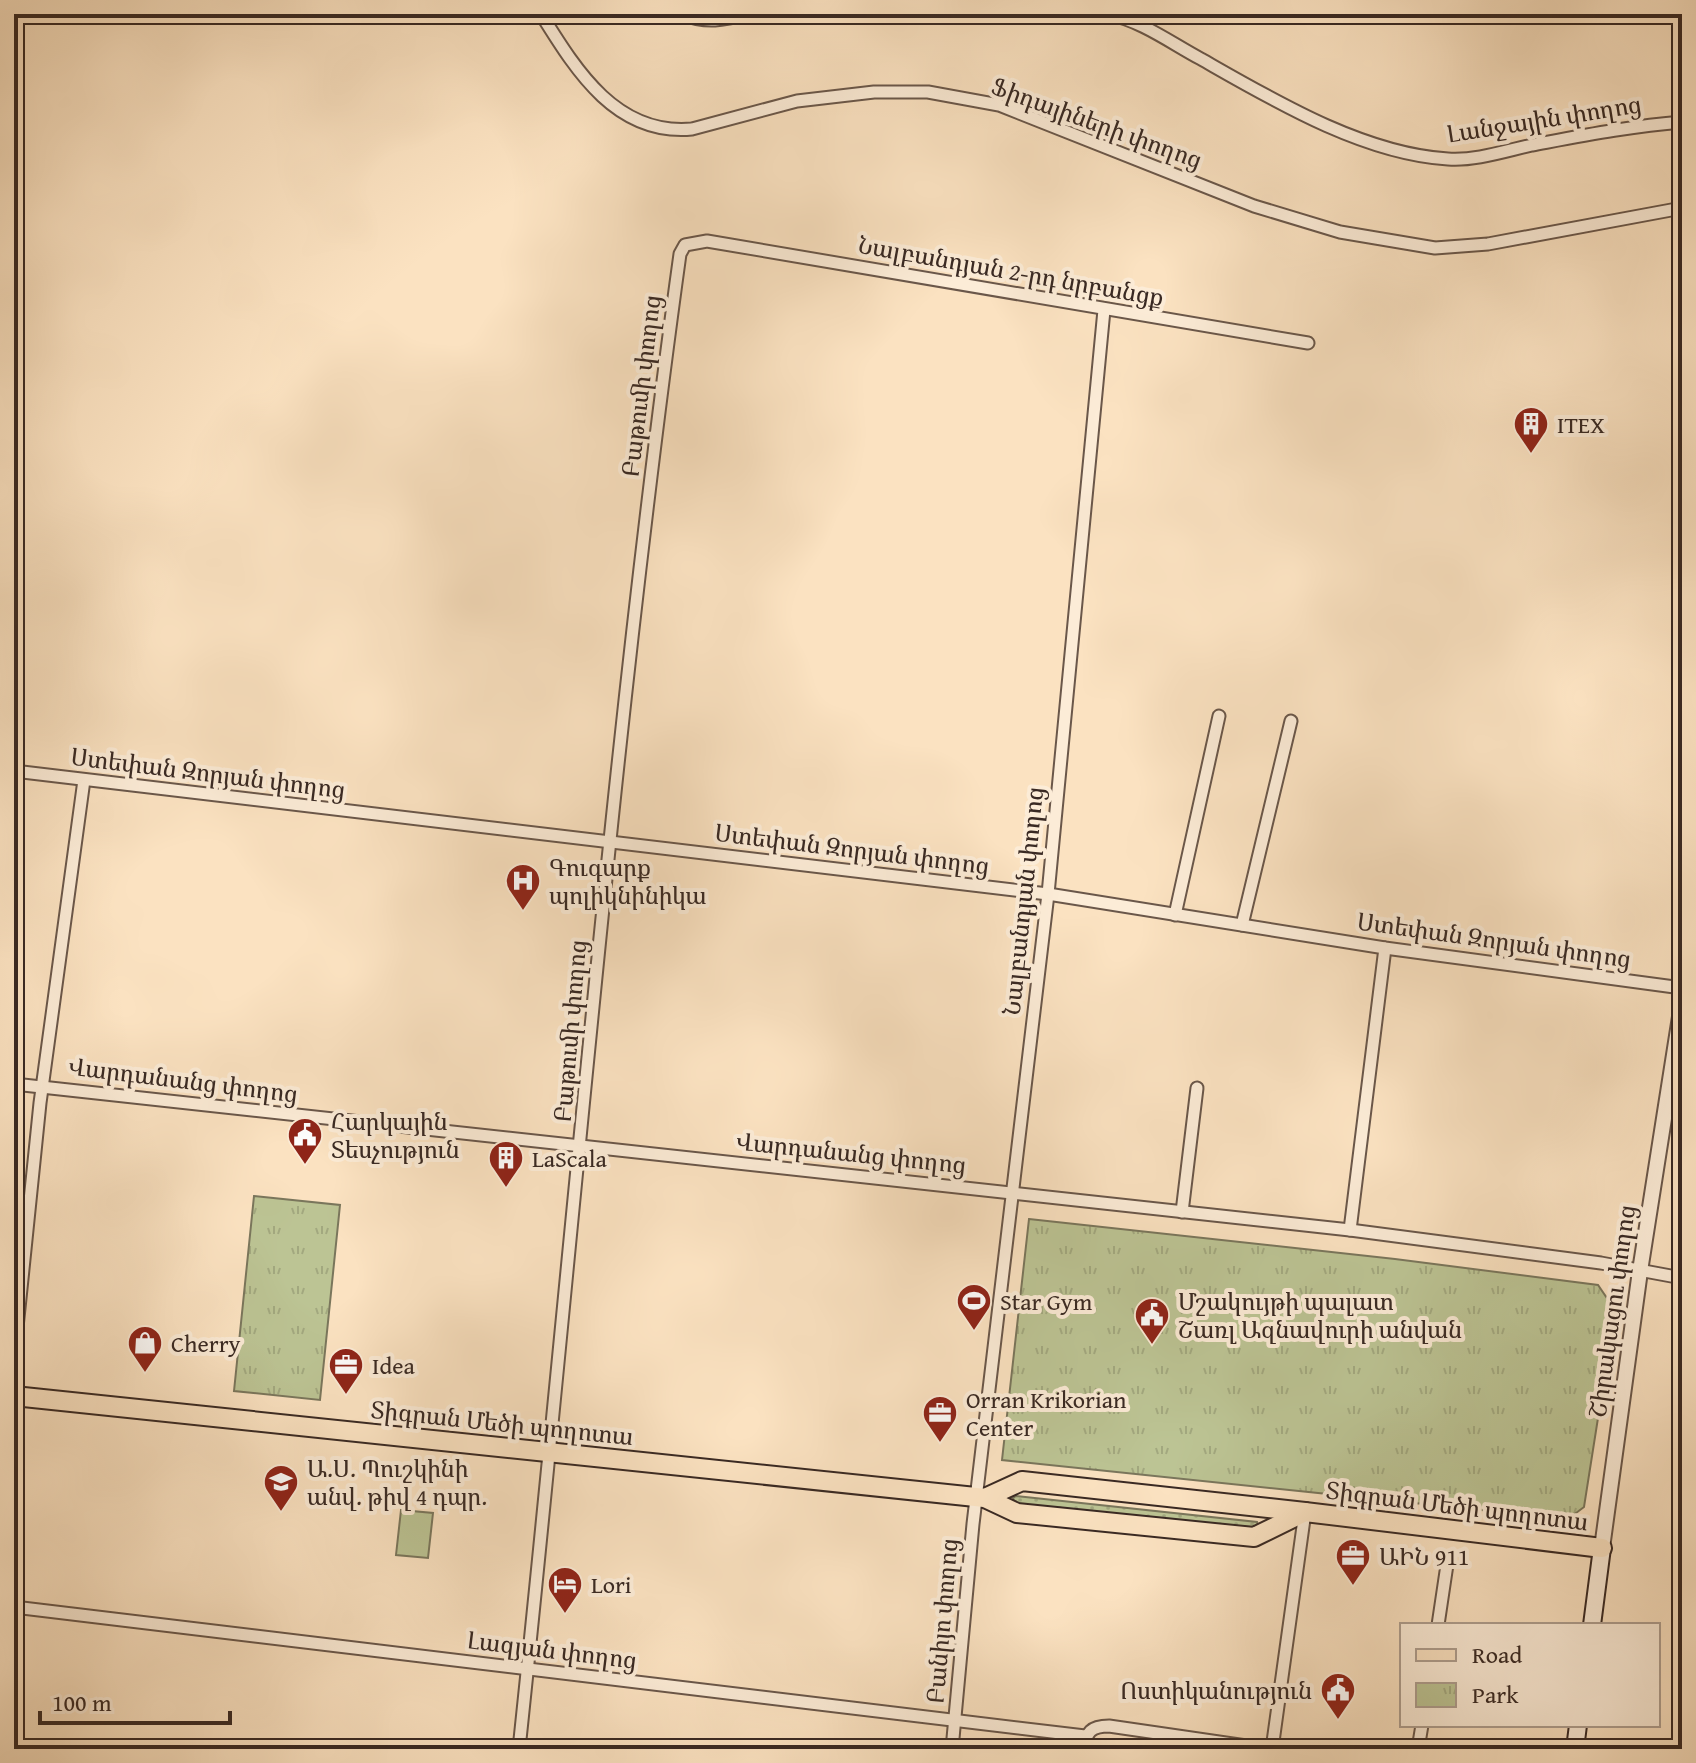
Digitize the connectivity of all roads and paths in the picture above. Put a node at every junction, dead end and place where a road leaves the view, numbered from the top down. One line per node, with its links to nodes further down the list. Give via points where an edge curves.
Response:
1 (541, 14): 6 (street, Ֆիդայիների փողոց, via 584,78 614,108 646,125 692,129 797,101 928,92 999,105 1254,206 1340,232 1435,248 1488,244)
2 (682, 14): 3 (street, via 717,21)
3 (749, 14)
4 (1108, 14): 5 (street, Լանջային փողոց, via 1143,26 1337,129 1418,155 1468,158)
5 (1682, 122)
6 (1682, 208)
7 (707, 241): 8 (street, Նալբանդյան 2-րդ նրբանցք); 14 (street, Բաթումի փողոց, via 685,245 680,254)
8 (1104, 310): 9 (street, Նալբանդյան 2-րդ նրբանցք); 15 (street, Նալբանդյան փողոց)
9 (1308, 343)
10 (1219, 716): 16 (street)
11 (1291, 721): 17 (street)
12 (14, 771): 13 (street, Ստեփան Զորյան փողոց)
13 (84, 780): 14 (street, Ստեփան Զորյան փողոց); 22 (street)
14 (611, 842): 15 (street, Ստեփան Զորյան փողոց); 24 (street, Բաթումի փողոց)
15 (1048, 894): 16 (street, Ստեփան Զորյան փողոց); 25 (street, Նալբանդյան փողոց)
16 (1175, 915): 17 (street, Ստեփան Զորյան փողոց)
17 (1242, 925): 18 (street, Ստեփան Զորյան փողոց)
18 (1385, 948): 19 (street, Ստեփան Զորյան փողոց); 27 (street)
19 (1682, 988)
20 (1682, 1004): 28 (street, Շիրակացու փողոց)
21 (14, 1084): 22 (street, Վարդանանց փողոց)
22 (43, 1086): 24 (street, Վարդանանց փողոց); 30 (street)
23 (1197, 1088): 26 (street)
24 (581, 1148): 25 (street, Վարդանանց փողոց); 32 (street, Բաթումի փողոց)
25 (1012, 1193): 26 (street, Վարդանանց փողոց); 33 (street, Նալբանդյան փողոց)
26 (1182, 1212): 27 (street, Վարդանանց փողոց)
27 (1350, 1230): 28 (street, Վարդանանց փողոց)
28 (1640, 1271): 29 (street, Վարդանանց փողոց); 35 (street, Շիրակացու փողոց)
29 (1682, 1278)
30 (14, 1357)
31 (14, 1396): 32 (main road, Տիգրան Մեծի պողոտա)
32 (549, 1452): 33 (main road, Տիգրան Մեծի պողոտա); 40 (street, Բաթումի փողոց)
33 (981, 1497): 34 (main road, Տիգրան Մեծի պողոտա, via 1022,1481); 34 (main road, Տիգրան Մեծի պողոտա, via 1017,1513 1254,1537); 41 (street, Բանիյո փողոց)
34 (1305, 1512): 35 (main road, Տիգրան Մեծի պողոտա); 48 (street)
35 (1602, 1548): 39 (main road, Շիրակացու փողոց)
36 (1448, 1558): 38 (street)
37 (14, 1607): 40 (street, Լազյան փողոց)
38 (1438, 1623)
39 (1592, 1623)
40 (528, 1669): 41 (street, Լազյան փողոց); 45 (street, Բաթումի փողոց)
41 (956, 1720): 44 (street, Լազյան փողոց); 46 (street, Բանիյո փողոց)
42 (1422, 1727): 49 (street)
43 (1578, 1727): 50 (main road)
44 (1085, 1736): 47 (street); 48 (street, Լազյան փողոց, via 1109,1726)
45 (519, 1749)
46 (952, 1749)
47 (1084, 1749)
48 (1269, 1749)
49 (1418, 1749)
50 (1575, 1749)

